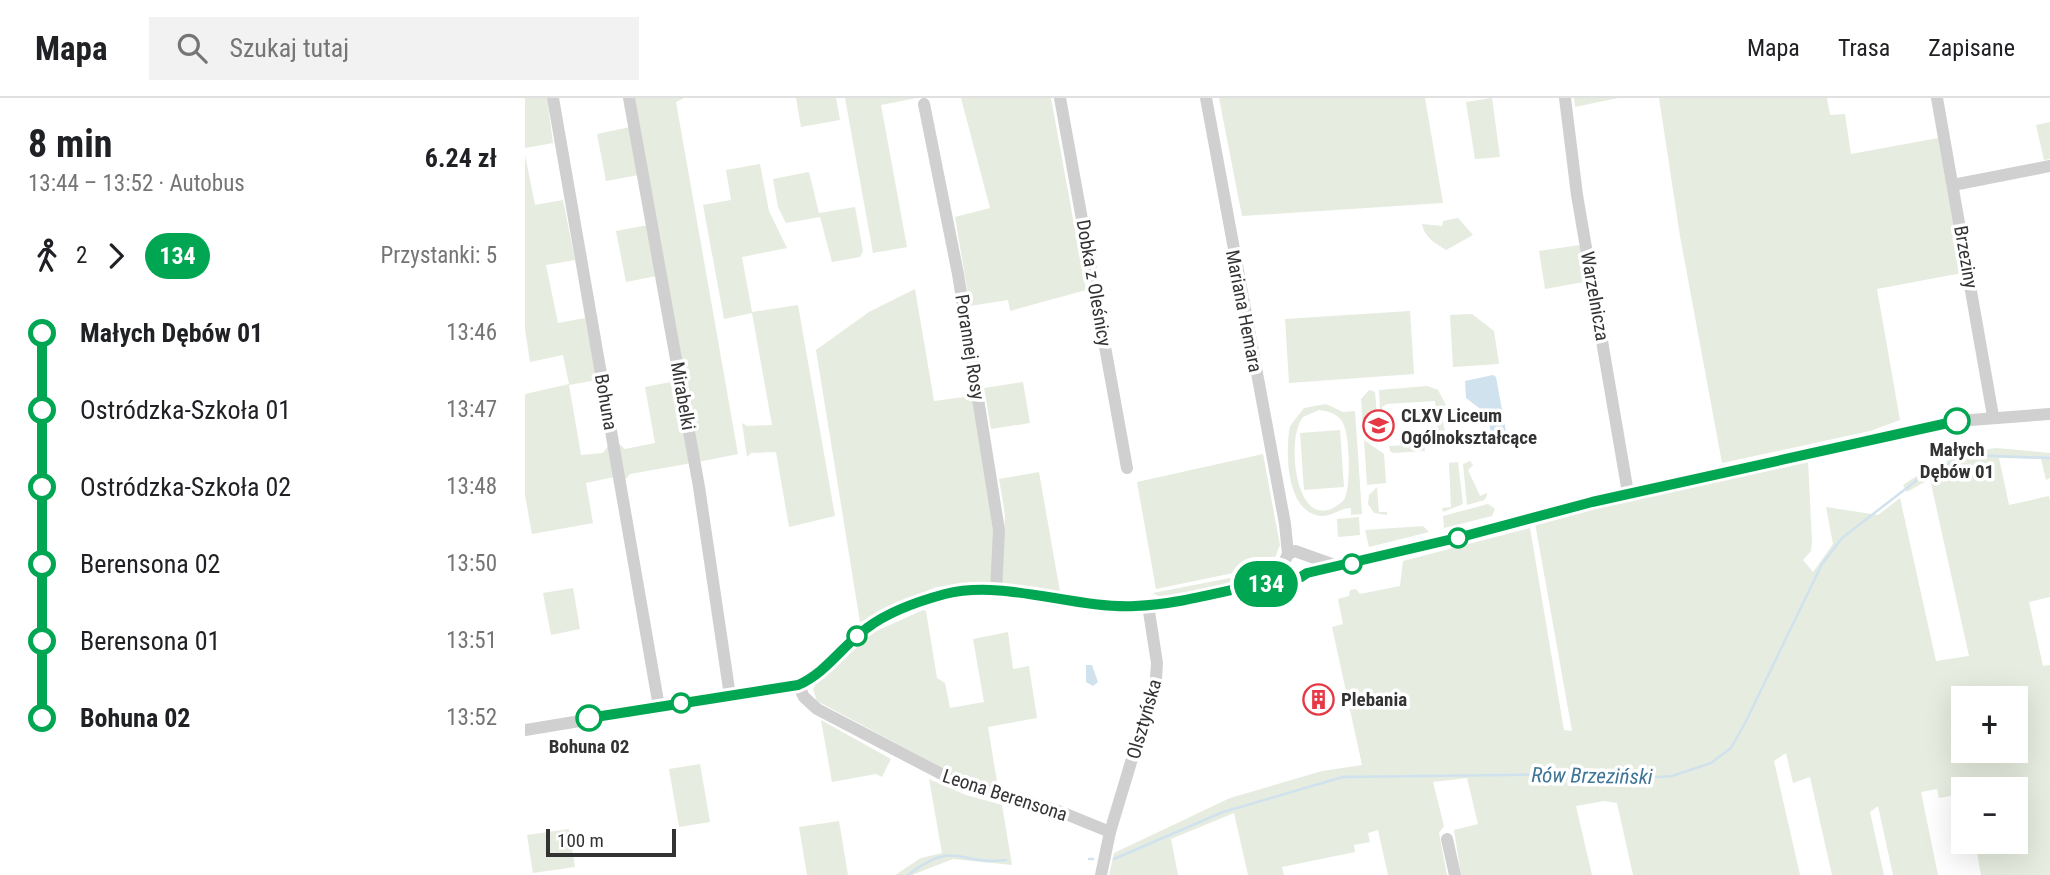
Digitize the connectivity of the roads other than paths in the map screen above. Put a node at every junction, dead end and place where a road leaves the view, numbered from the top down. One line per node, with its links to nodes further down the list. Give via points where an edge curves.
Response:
1 (553, 98): 20 (street, Bohuna)
2 (628, 98): 19 (street, Mirabelki, via 699,487)
3 (1060, 98): 12 (street, Dobka z Oleśnicy)
4 (1206, 98): 14 (street, Mariana Hemara)
5 (1565, 98): 13 (street, Warzelnicza)
6 (1937, 98): 9 (street, Brzeziny)
7 (924, 104): 16 (street, Porannej Rosy, via 958,274 999,530)
8 (2050, 166): 9 (street)
9 (1953, 186): 11 (street, Brzeziny)
10 (2050, 414): 11 (street)
11 (1993, 416): 13 (street)
12 (1127, 468)
13 (1628, 494): 15 (street)
14 (1294, 561): 15 (street); 15 (street, Mariana Hemara, via 1307,573); 17 (street, via 1257,584)
15 (1337, 566)
16 (996, 591): 17 (street, via 1103,605); 18 (street, via 945,594 884,618)
17 (1148, 605): 22 (street, Olsztyńska, via 1156,679)
18 (798, 685): 19 (street); 22 (street, Leona Berensona, via 817,709 932,771)
19 (730, 696): 20 (street)
20 (659, 707): 21 (street)
21 (525, 730)
22 (1111, 832): 24 (street)
23 (1447, 839): 25 (street)
24 (1101, 875)
25 (1455, 875)

